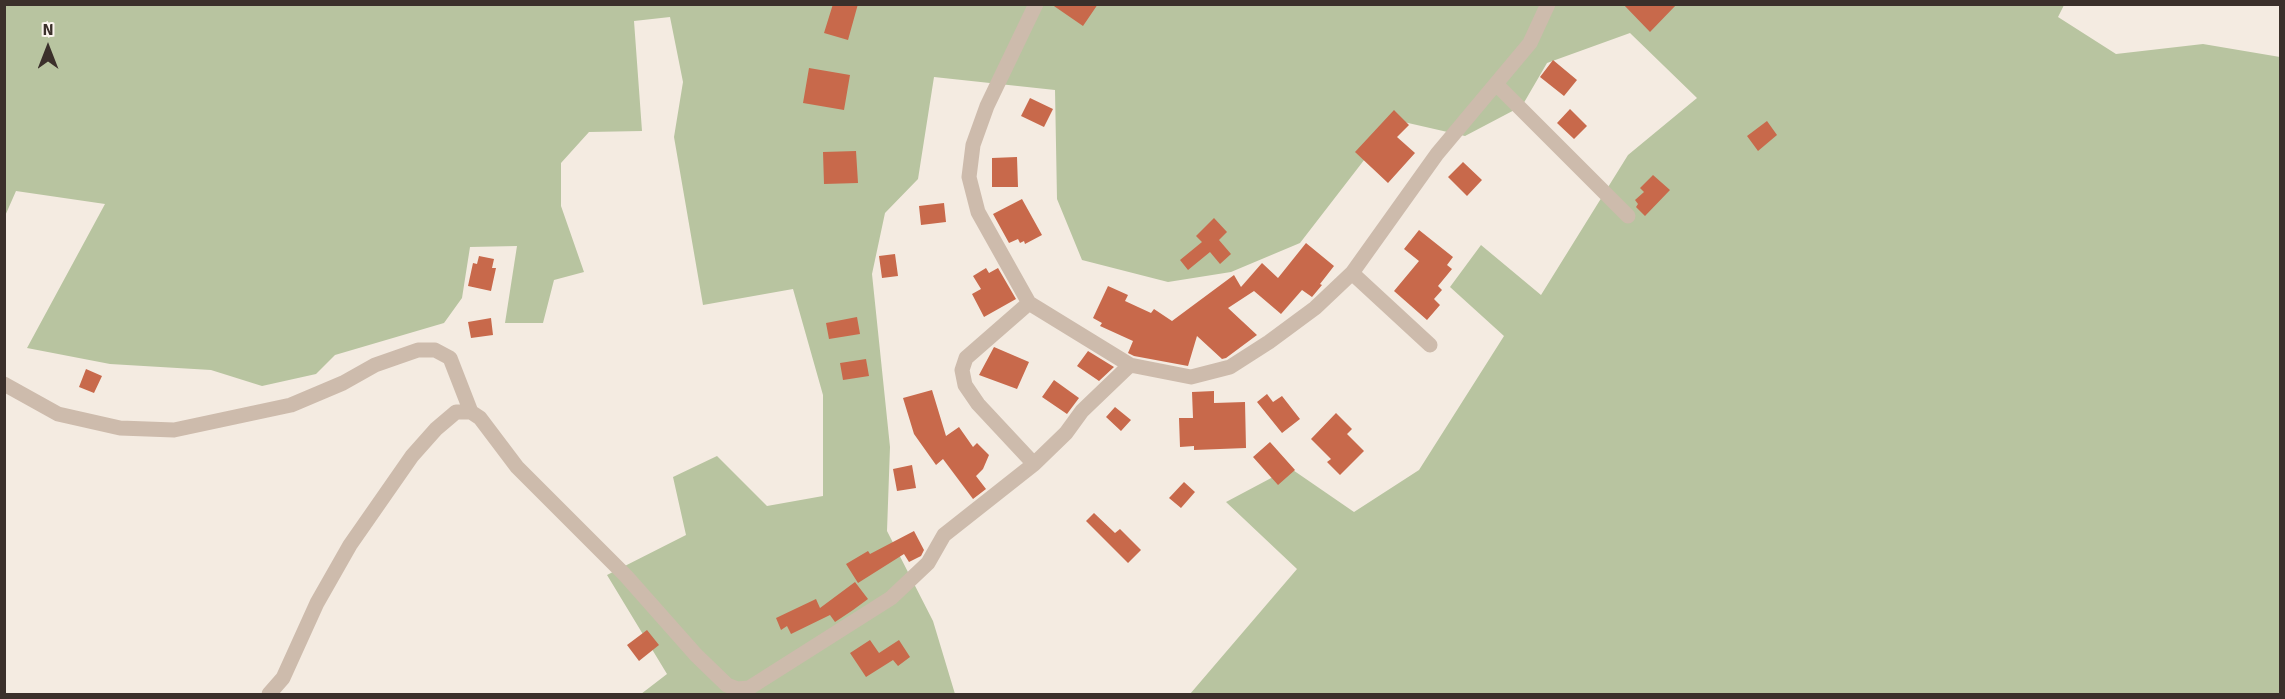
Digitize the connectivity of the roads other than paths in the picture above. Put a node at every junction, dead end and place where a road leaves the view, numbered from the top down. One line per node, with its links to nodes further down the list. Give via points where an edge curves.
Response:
1 (1036, 4): 6 (street, via 987,106 969,166 978,212)
2 (1548, 4): 3 (street, via 1530,43)
3 (1496, 84): 4 (street); 5 (street, via 1419,178)
4 (1628, 216)
5 (1352, 273): 7 (street); 8 (street, via 1315,308 1230,367 1191,377)
6 (1029, 303): 8 (street); 11 (street, via 966,358 962,370 965,385 978,404)
7 (1430, 345)
8 (1130, 365): 11 (street)
9 (4, 384): 10 (street, via 58,414 120,428 174,430 291,405 334,388 375,365 418,350 435,350 450,358)
10 (471, 412): 11 (street, via 480,418 517,467 626,576 696,655 727,685 737,689 761,683 891,598 928,563 944,535); 12 (street, via 456,412 447,417 382,496 317,603 283,678)
11 (1034, 464)
12 (268, 694)

